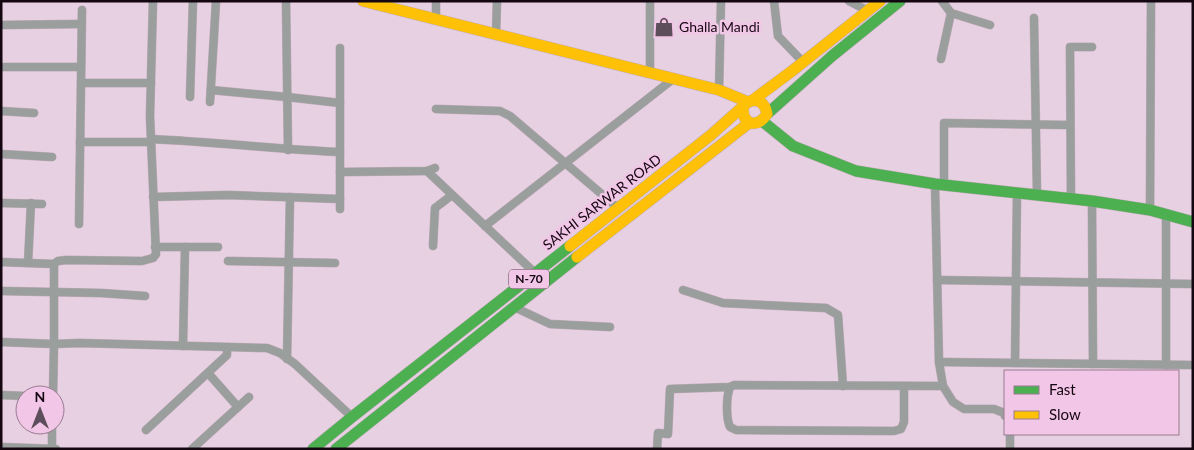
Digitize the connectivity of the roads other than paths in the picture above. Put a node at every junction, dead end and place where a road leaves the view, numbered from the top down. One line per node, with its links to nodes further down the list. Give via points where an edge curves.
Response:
1 (153, 1): 33 (street)
2 (193, 1): 37 (street)
3 (216, 1): 35 (street)
4 (286, 1): 38 (street)
5 (364, 1): 20 (main road)
6 (436, 1): 20 (street)
7 (497, 1): 24 (street)
8 (650, 1): 31 (street)
9 (720, 1): 36 (street)
10 (774, 1): 28 (street, via 778,36)
11 (849, 1): 17 (street)
12 (880, 1): 17 (main road, N-70)
13 (900, 1): 45 (main road, via 783,98)
14 (942, 1): 18 (street)
15 (1151, 1): 73 (street)
16 (82, 10): 21 (street)
17 (868, 11): 28 (main road, N-70)
18 (951, 13): 23 (street); 27 (street)
19 (1034, 18): 47 (street)
20 (436, 20): 24 (main road)
21 (81, 24): 22 (street); 30 (street)
22 (1, 25)
23 (990, 25)
24 (496, 34): 31 (main road)
25 (1092, 47): 48 (street, via 1070,47)
26 (340, 48): 40 (street)
27 (941, 60)
28 (803, 62): 41 (main road, N-70)
29 (1, 67): 30 (street)
30 (81, 67): 34 (street)
31 (650, 73): 32 (main road)
32 (673, 79): 36 (main road); 55 (street)
33 (151, 82): 34 (street); 49 (street)
34 (81, 83): 50 (street)
35 (211, 90): 38 (street); 39 (street)
36 (719, 90): 41 (main road)
37 (190, 97)
38 (287, 97): 40 (street); 51 (street)
39 (210, 102)
40 (340, 103): 52 (street)
41 (748, 103): 45 (main road, via 757,100 765,105); 46 (main road, via 742,112); 71 (main road, SAKHI SARWAR ROAD / N-70)
42 (436, 109): 55 (street, via 500,111)
43 (1, 111): 44 (street)
44 (34, 113)
45 (764, 118): 46 (main road, N-70, via 758,123); 59 (main road, via 778,136 793,146 856,171)
46 (749, 123): 98 (main road, SAKHI SARWAR ROAD / N-70)
47 (1036, 125): 48 (street); 59 (street, via 944,123); 62 (street)
48 (1070, 125): 66 (street)
49 (151, 140): 50 (street); 51 (street, via 202,141); 63 (street)
50 (80, 142): 76 (street)
51 (288, 150): 52 (street)
52 (340, 152): 58 (street)
53 (1, 154): 54 (street)
54 (52, 158)
55 (566, 163): 71 (street); 77 (street)
56 (435, 168): 57 (street)
57 (427, 171): 58 (street); 61 (street)
58 (340, 172): 65 (street)
59 (939, 184): 60 (main road); 89 (street)
60 (1016, 192): 62 (main road); 90 (street)
61 (452, 195): 77 (street); 78 (street, via 435,208)
62 (1037, 195): 66 (main road)
63 (153, 197): 64 (street); 79 (street)
64 (290, 197): 65 (street); 85 (street)
65 (340, 199): 72 (street)
66 (1071, 199): 67 (main road)
67 (1092, 201): 73 (main road); 91 (street)
68 (1, 203): 69 (street)
69 (31, 204): 70 (street); 84 (street)
70 (42, 204)
71 (618, 208): 88 (main road, SAKHI SARWAR ROAD / N-70)
72 (340, 209)
73 (1150, 210): 74 (main road)
74 (1166, 214): 75 (main road); 92 (street)
75 (1193, 222)
76 (79, 224)
77 (485, 226): 88 (street)
78 (433, 246)
79 (155, 247): 80 (street); 87 (street, via 153,258 142,261 66,260)
80 (185, 247): 81 (street); 102 (street)
81 (218, 247)
82 (228, 261): 85 (street)
83 (1, 262): 84 (street)
84 (28, 263): 87 (street)
85 (289, 263): 86 (street); 104 (street)
86 (335, 263)
87 (54, 264): 96 (street)
88 (535, 274): 121 (main road, SAKHI SARWAR ROAD / N-70)
89 (937, 280): 90 (street); 105 (street)
90 (1016, 281): 91 (street); 106 (street)
91 (1093, 282): 92 (street); 107 (street)
92 (1166, 284): 93 (street); 108 (street)
93 (1193, 284)
94 (683, 290): 112 (street, via 723,303 826,308 838,315)
95 (1, 291): 96 (street)
96 (54, 293): 97 (street); 101 (street)
97 (145, 296)
98 (514, 307): 99 (street, via 550,324); 130 (main road, SAKHI SARWAR ROAD / N-70)
99 (610, 327)
100 (1, 342): 101 (street)
101 (54, 344): 102 (street); 111 (street)
102 (183, 346): 103 (street)
103 (227, 347): 104 (street, via 267,348); 110 (street, via 227,355)
104 (287, 358): 121 (street)
105 (939, 362): 106 (street); 114 (street)
106 (1015, 363): 107 (street)
107 (1093, 364): 108 (street)
108 (1166, 365): 109 (street)
109 (1193, 365)
110 (208, 373): 119 (street); 122 (street)
111 (53, 385)
112 (843, 386): 113 (street); 115 (street)
113 (904, 386): 114 (street); 115 (street, via 904,422 902,429 894,431 736,430 730,428 728,422)
114 (943, 386): 120 (street, via 953,402 964,409 994,409)
115 (730, 387): 131 (street, via 670,389 668,434 658,433)
116 (1, 396): 117 (street)
117 (15, 396)
118 (249, 397): 119 (street)
119 (238, 407): 128 (street)
120 (1004, 413)
121 (352, 417): 129 (main road, SAKHI SARWAR ROAD / N-70)
122 (146, 430)
123 (52, 435): 126 (street)
124 (1010, 435): 132 (street)
125 (1, 447): 126 (street)
126 (52, 449): 127 (street)
127 (56, 449)
128 (192, 449)
129 (313, 449)
130 (336, 449)
131 (657, 449)
132 (1010, 449)

